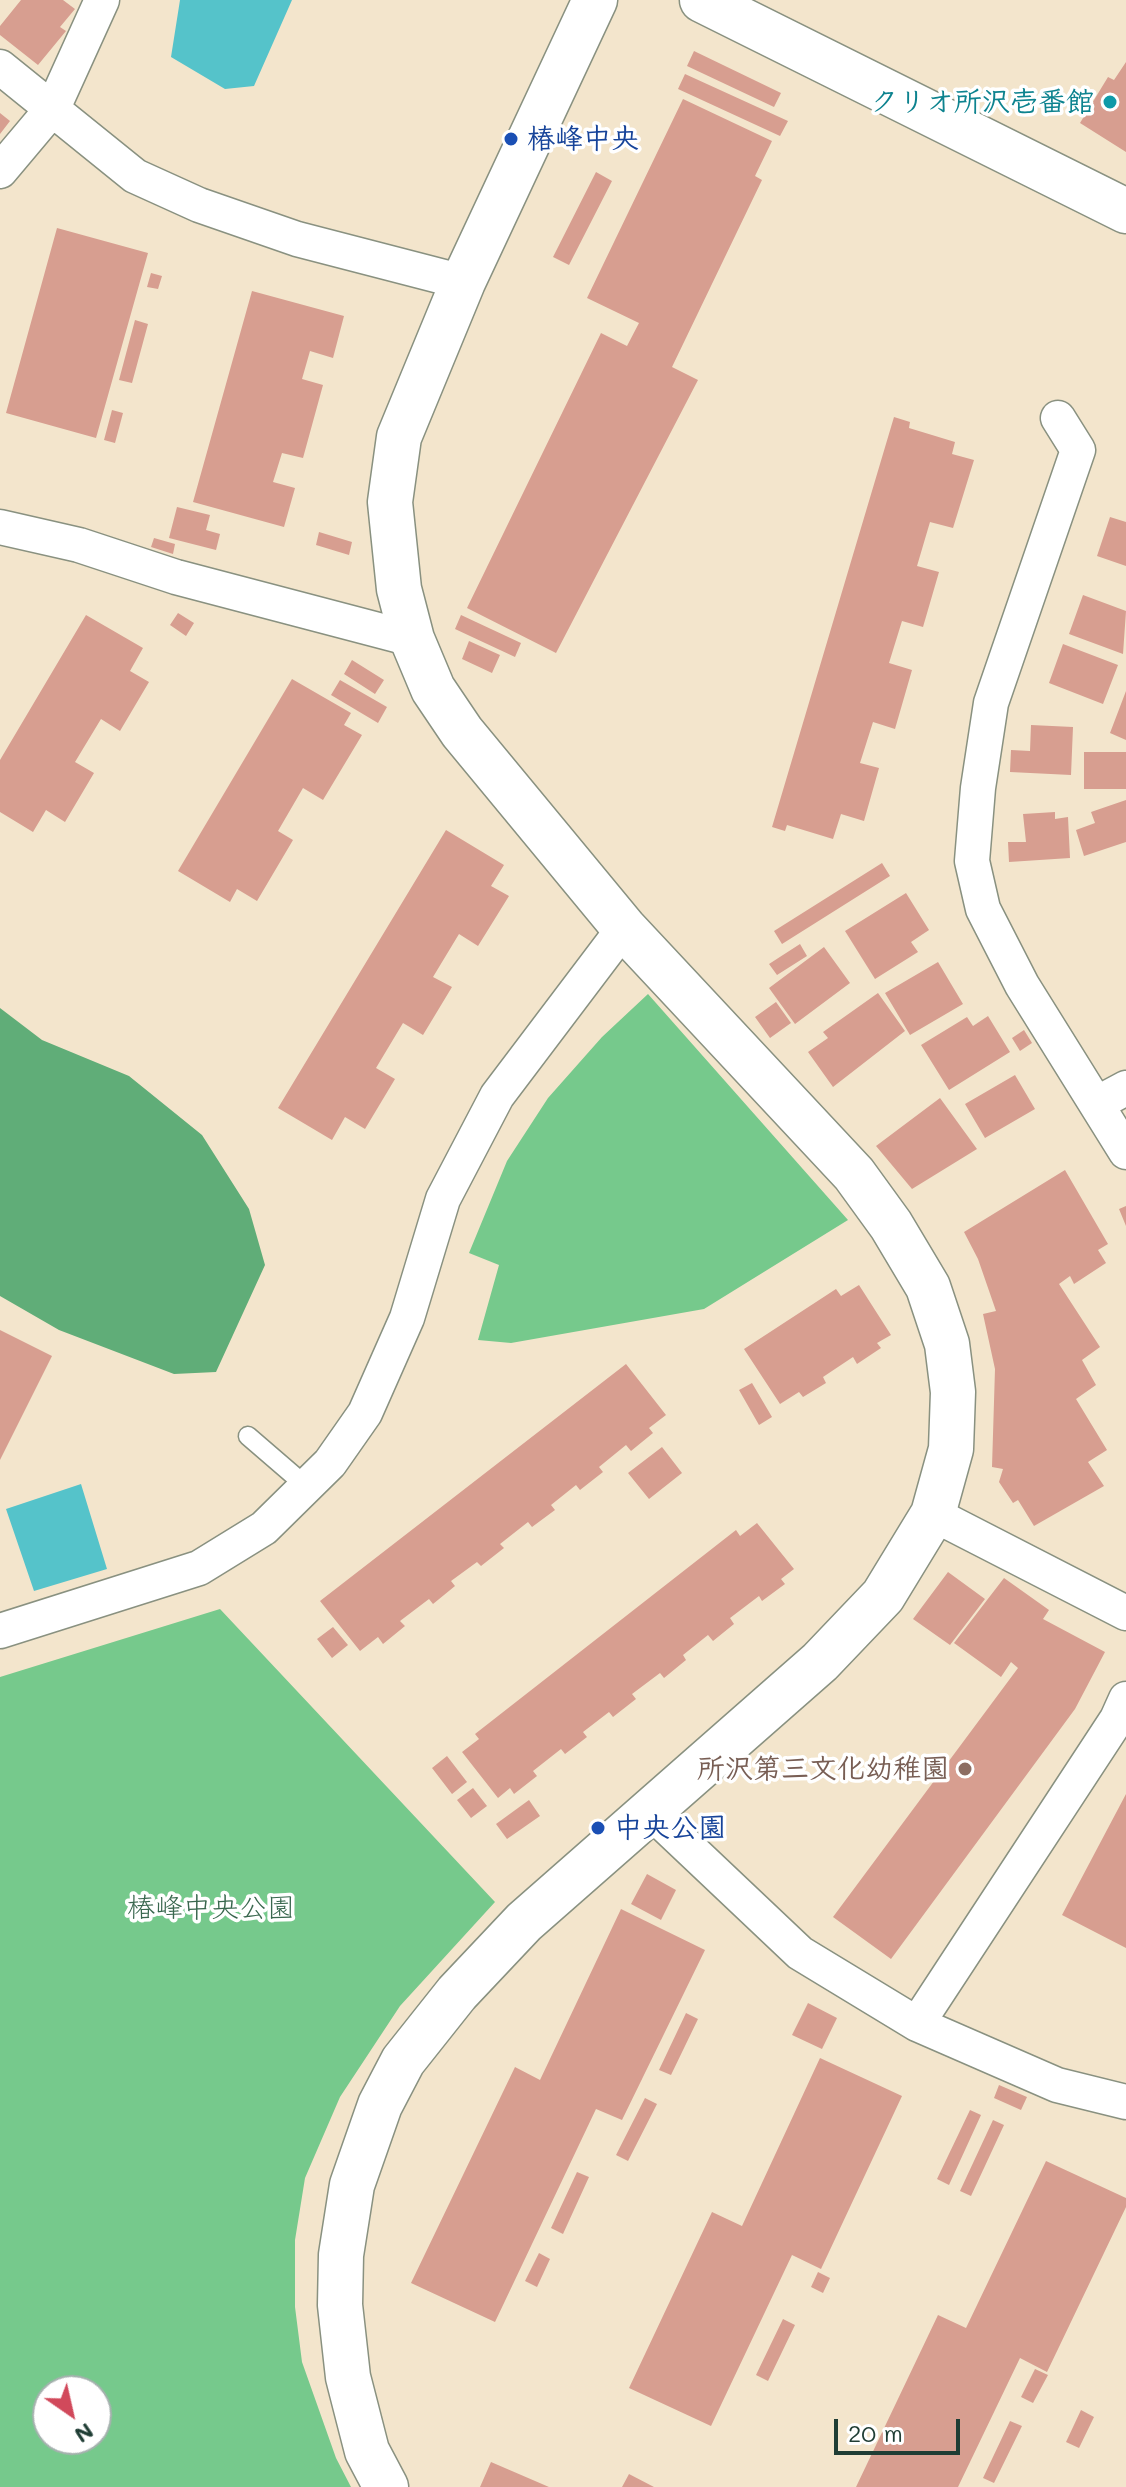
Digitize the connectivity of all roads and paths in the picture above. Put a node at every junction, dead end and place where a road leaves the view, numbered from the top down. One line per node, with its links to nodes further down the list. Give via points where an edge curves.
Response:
1 (102, 0): 5 (street)
2 (595, 0): 8 (street)
3 (702, 0): 7 (street)
4 (0, 67): 5 (street)
5 (53, 108): 6 (street); 8 (street, via 135,176 199,205 297,239)
6 (0, 171)
7 (1126, 211)
8 (463, 282): 11 (street, via 399,437 390,502 399,589)
9 (1058, 418): 13 (street, via 1078,450 991,703 972,861 983,909 1022,985)
10 (0, 527): 11 (street)
11 (412, 639): 12 (street, via 433,689 462,732)
12 (624, 928): 16 (street, via 497,1096 443,1199 407,1318 365,1413 330,1463); 17 (street, via 854,1174 928,1287 947,1344 953,1392 951,1449)
13 (1112, 1095): 14 (street)
14 (1126, 1152)
15 (248, 1436): 16 (lane)
16 (306, 1486): 19 (street, via 264,1528 199,1568)
17 (933, 1514): 18 (street); 21 (street, via 883,1596 820,1662)
18 (1126, 1613)
19 (0, 1631)
20 (1126, 1699): 22 (street)
21 (651, 1812): 22 (street, via 800,1953); 24 (street, via 524,1922 457,1993 403,2061 380,2105 352,2185 340,2305 348,2377 367,2451)
22 (917, 2024): 23 (street, via 1057,2085)
23 (1126, 2102)
24 (386, 2487)

